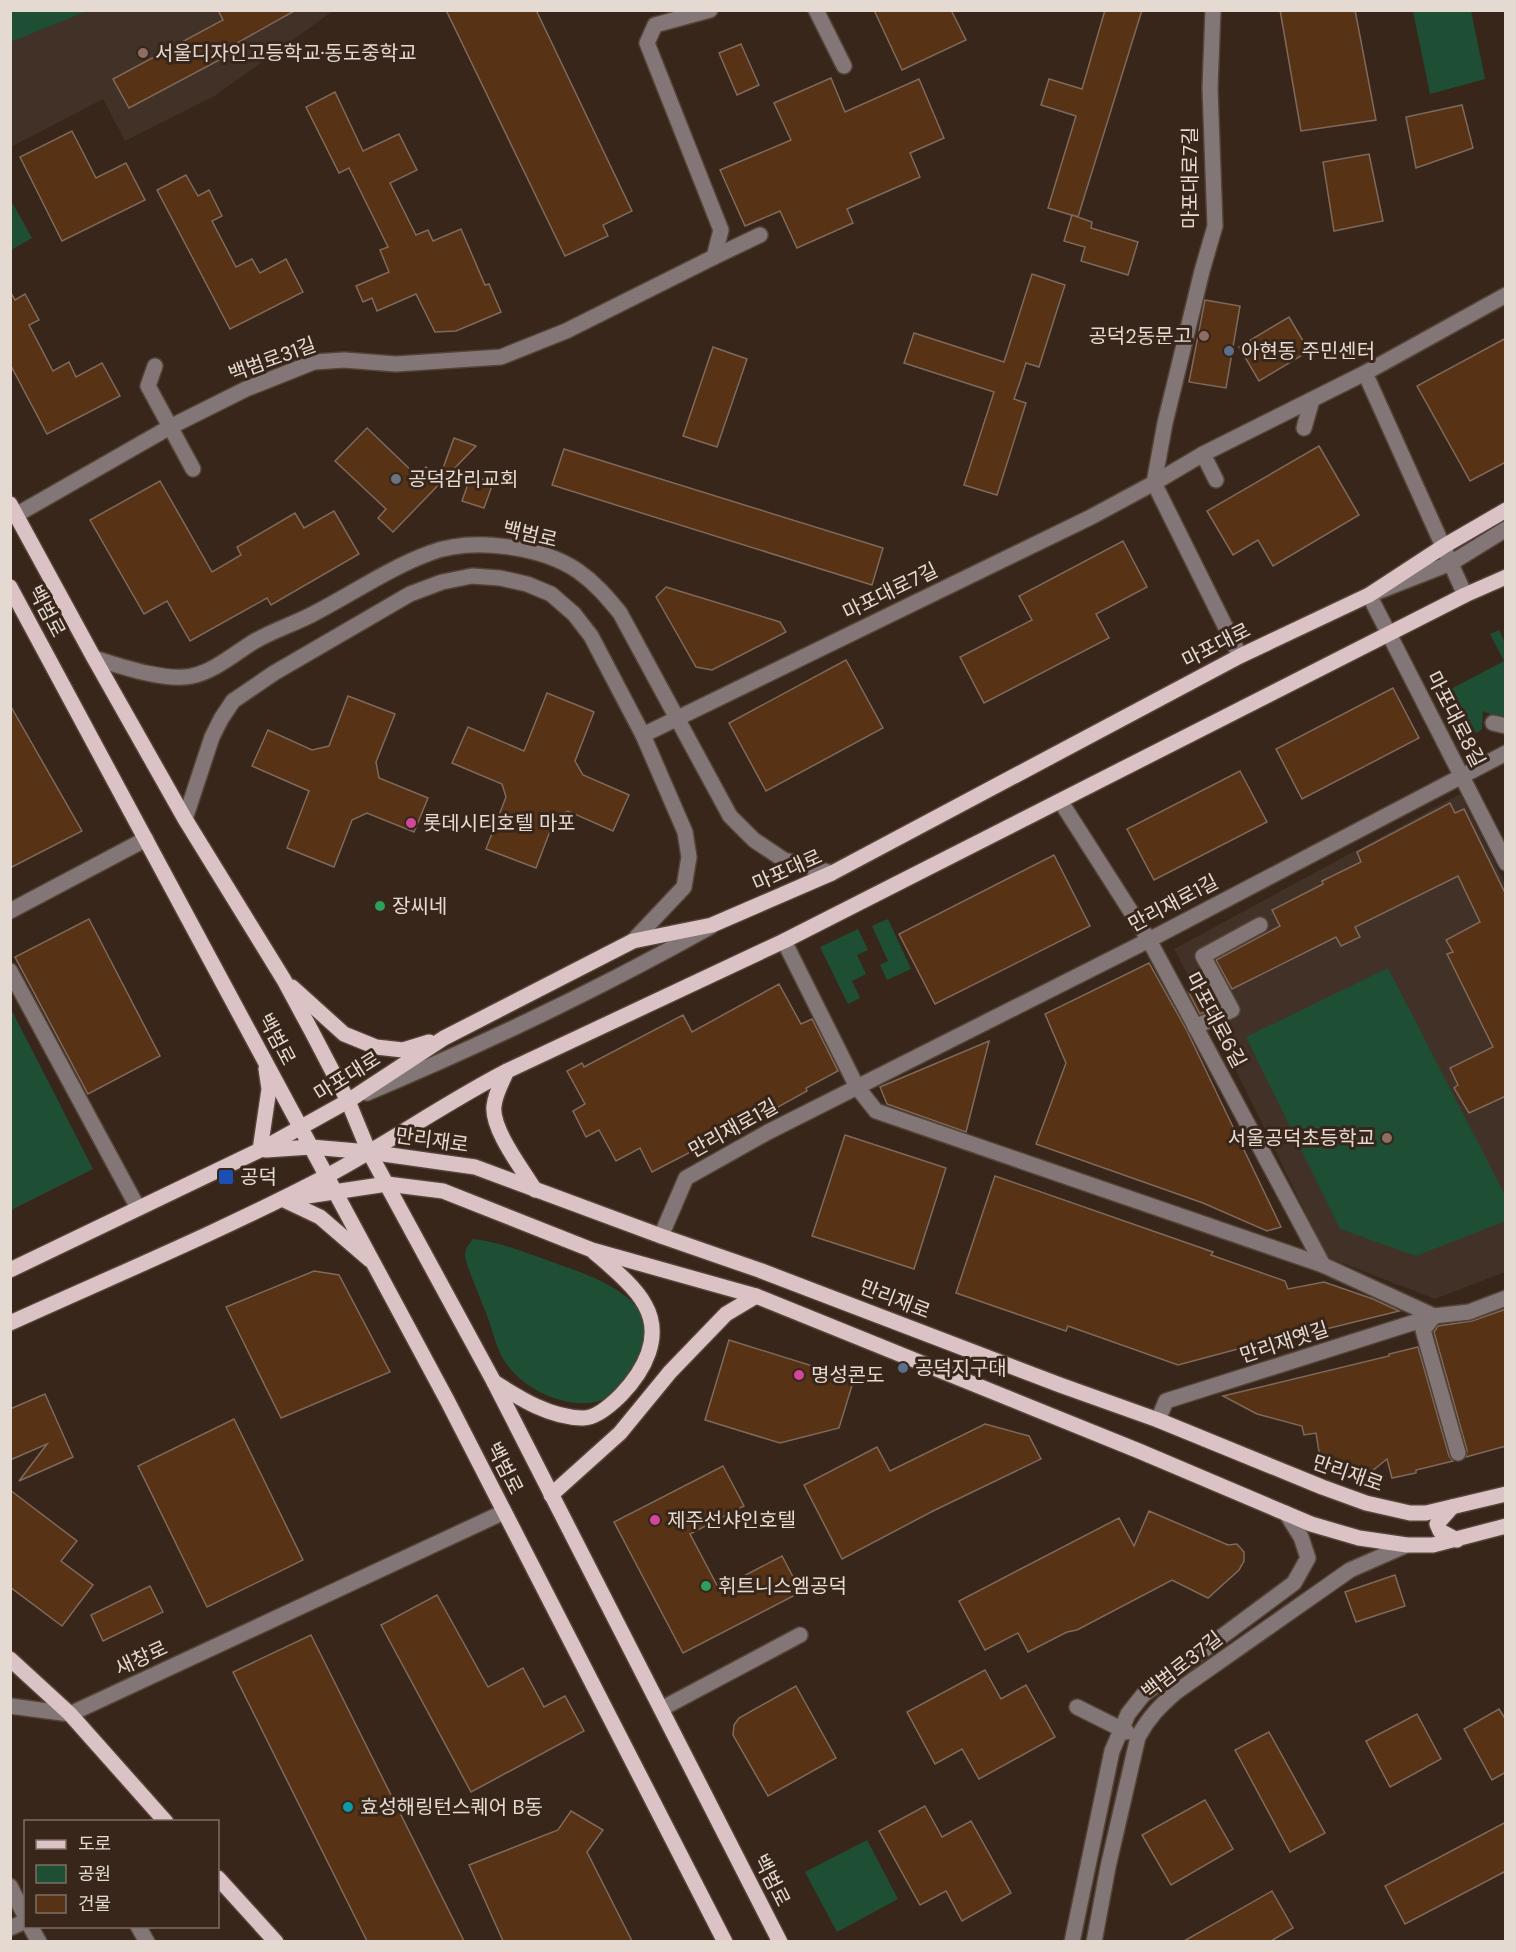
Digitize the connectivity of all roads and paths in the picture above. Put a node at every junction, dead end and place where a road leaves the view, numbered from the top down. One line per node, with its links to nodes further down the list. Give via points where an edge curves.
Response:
1 (710, 10): 6 (street, via 654,25 647,43 721,230)
2 (816, 10): 4 (street)
3 (1213, 10): 16 (street, 마포대로7길, via 1210,88 1215,226 1165,423)
4 (844, 66)
5 (760, 235): 6 (street, 백범로31길)
6 (714, 257): 11 (street, 백범로31길, via 566,331 501,357 396,364 314,362 246,389)
7 (1506, 295): 9 (street, 마포대로7길)
8 (155, 366): 11 (street, via 148,386)
9 (1365, 373): 10 (street, 마포대로7길); 20 (street)
10 (1312, 400): 12 (street); 13 (street, 마포대로7길)
11 (170, 427): 14 (street); 17 (street, 백범로31길)
12 (1304, 428)
13 (1203, 454): 15 (street); 16 (street, 마포대로7길)
14 (193, 469)
15 (1216, 480)
16 (1154, 483): 27 (street); 29 (street, 마포대로7길)
17 (13, 509): 28 (main road, 백범로)
18 (1506, 510): 20 (main road, 마포대로)
19 (1506, 529): 21 (street)
20 (1444, 546): 21 (street); 24 (main road, 마포대로)
21 (1451, 563): 24 (street); 25 (street)
22 (1506, 577): 25 (main road)
23 (10, 587): 35 (main road, 백범로)
24 (1369, 595): 26 (street, 마포대로8길); 27 (main road, 마포대로)
25 (1465, 595): 26 (main road)
26 (1390, 634): 32 (street, 마포대로8길); 33 (main road)
27 (1240, 656): 37 (main road, 마포대로)
28 (94, 658): 29 (street, 백범로, via 134,670 190,676 429,553 457,545 492,546 552,558 577,570 601,589 620,613); 34 (main road, 백범로)
29 (678, 718): 30 (street, 마포대로7길); 37 (street, 백범로, via 730,816 754,840 784,860)
30 (643, 735): 34 (street, via 591,636 574,614 551,594 527,584 472,576 410,594 233,701 212,737); 42 (street, via 685,832 689,857 684,886)
31 (1506, 753): 32 (street, 만리재로1길)
32 (1461, 776): 36 (street, 마포대로8길); 41 (street, 만리재로1길)
33 (1061, 802): 41 (street, 마포대로6길); 43 (main road)
34 (185, 819): 45 (main road, 백범로)
35 (146, 839): 38 (street); 48 (main road, 백범로)
36 (1506, 863)
37 (832, 873): 39 (main road, 마포대로)
38 (10, 911)
39 (712, 925): 42 (main road, 마포대로); 51 (street, via 647,962 454,1057)
40 (1260, 925): 46 (street, via 1203,956 1232,1010)
41 (1149, 940): 46 (street, 마포대로6길); 50 (street, 만리재로1길)
42 (633, 941): 47 (main road, 마포대로)
43 (784, 941): 49 (main road); 50 (street)
44 (10, 971): 61 (street)
45 (284, 980): 47 (main road, via 344,1034 376,1047 403,1050); 51 (main road, 백범로)
46 (1195, 1027): 65 (street, 마포대로6길)
47 (444, 1038): 51 (main road, 마포대로)
48 (264, 1058): 52 (main road, 백범로); 54 (main road, via 269,1089)
49 (507, 1071): 55 (main road); 58 (main road, via 493,1108 495,1122)
50 (857, 1087): 62 (street, 만리재로1길, via 686,1178); 65 (street, via 876,1111)
51 (348, 1101): 52 (main road, 마포대로); 55 (main road, 백범로)
52 (300, 1129): 53 (main road, 백범로); 54 (main road, 마포대로)
53 (311, 1147): 54 (main road, 만리재로); 55 (main road, 만리재로); 56 (main road, 백범로)
54 (260, 1150): 61 (main road, 마포대로)
55 (369, 1152): 56 (main road); 57 (main road, 백범로); 58 (main road, 만리재로, via 476,1167)
56 (328, 1175): 59 (main road, 백범로); 60 (main road)
57 (387, 1184): 59 (main road); 63 (main road, via 443,1191); 71 (main road, 백범로)
58 (535, 1190): 62 (main road, 만리재로)
59 (336, 1192): 60 (main road); 64 (main road, 백범로)
60 (282, 1199): 64 (main road, via 320,1217); 70 (main road)
61 (138, 1208): 66 (main road, 마포대로)
62 (661, 1236): 72 (main road, 만리재로)
63 (592, 1250): 67 (main road); 71 (main road, via 645,1303 652,1322 652,1343 645,1364 629,1387 609,1407 585,1419 530,1404)
64 (375, 1265): 77 (main road, 백범로)
65 (1323, 1265): 69 (street)
66 (11, 1267)
67 (756, 1296): 75 (main road, via 726,1314 670,1372 620,1433); 78 (main road)
68 (1506, 1298): 69 (street, 만리재옛길, via 1469,1312)
69 (1434, 1316): 72 (street, 만리재옛길, via 1166,1401); 73 (street, via 1423,1330)
70 (10, 1323)
71 (494, 1382): 75 (main road, 백범로)
72 (1158, 1420): 76 (main road, 만리재로, via 1366,1503 1410,1513)
73 (1458, 1453)
74 (1506, 1494): 76 (main road, 만리재로)
75 (551, 1495): 87 (main road, 백범로)
76 (1452, 1507): 80 (main road, via 1437,1524 1440,1531)
77 (504, 1512): 83 (street, 백범로); 102 (main road, 백범로)
78 (1286, 1514): 81 (main road, via 1359,1538); 89 (street, 백범로37길, via 1301,1537 1308,1558 1294,1583 1143,1695)
79 (1506, 1526): 80 (main road)
80 (1457, 1540): 81 (main road)
81 (1407, 1545): 90 (street, 백범로37길, via 1350,1570 1306,1599 1176,1692 1159,1706)
82 (800, 1635): 87 (street)
83 (230, 1639): 88 (street, 새창로)
84 (10, 1659): 88 (main road)
85 (10, 1706): 88 (street)
86 (1077, 1707): 89 (street)
87 (661, 1709): 103 (main road, 백범로)
88 (70, 1714): 91 (main road)
89 (1120, 1728): 90 (street); 104 (street, 백범로37길)
90 (1138, 1737): 105 (street, 백범로37길)
91 (165, 1820)
92 (219, 1879): 101 (main road)
93 (10, 1886): 94 (street)
94 (24, 1916)
95 (24, 1921): 96 (street)
96 (10, 1928)
97 (31, 1928): 99 (street)
98 (139, 1928): 100 (street)
99 (39, 1941)
100 (147, 1941)
101 (276, 1941)
102 (725, 1941)
103 (780, 1941)
104 (1072, 1941)
105 (1094, 1941)

